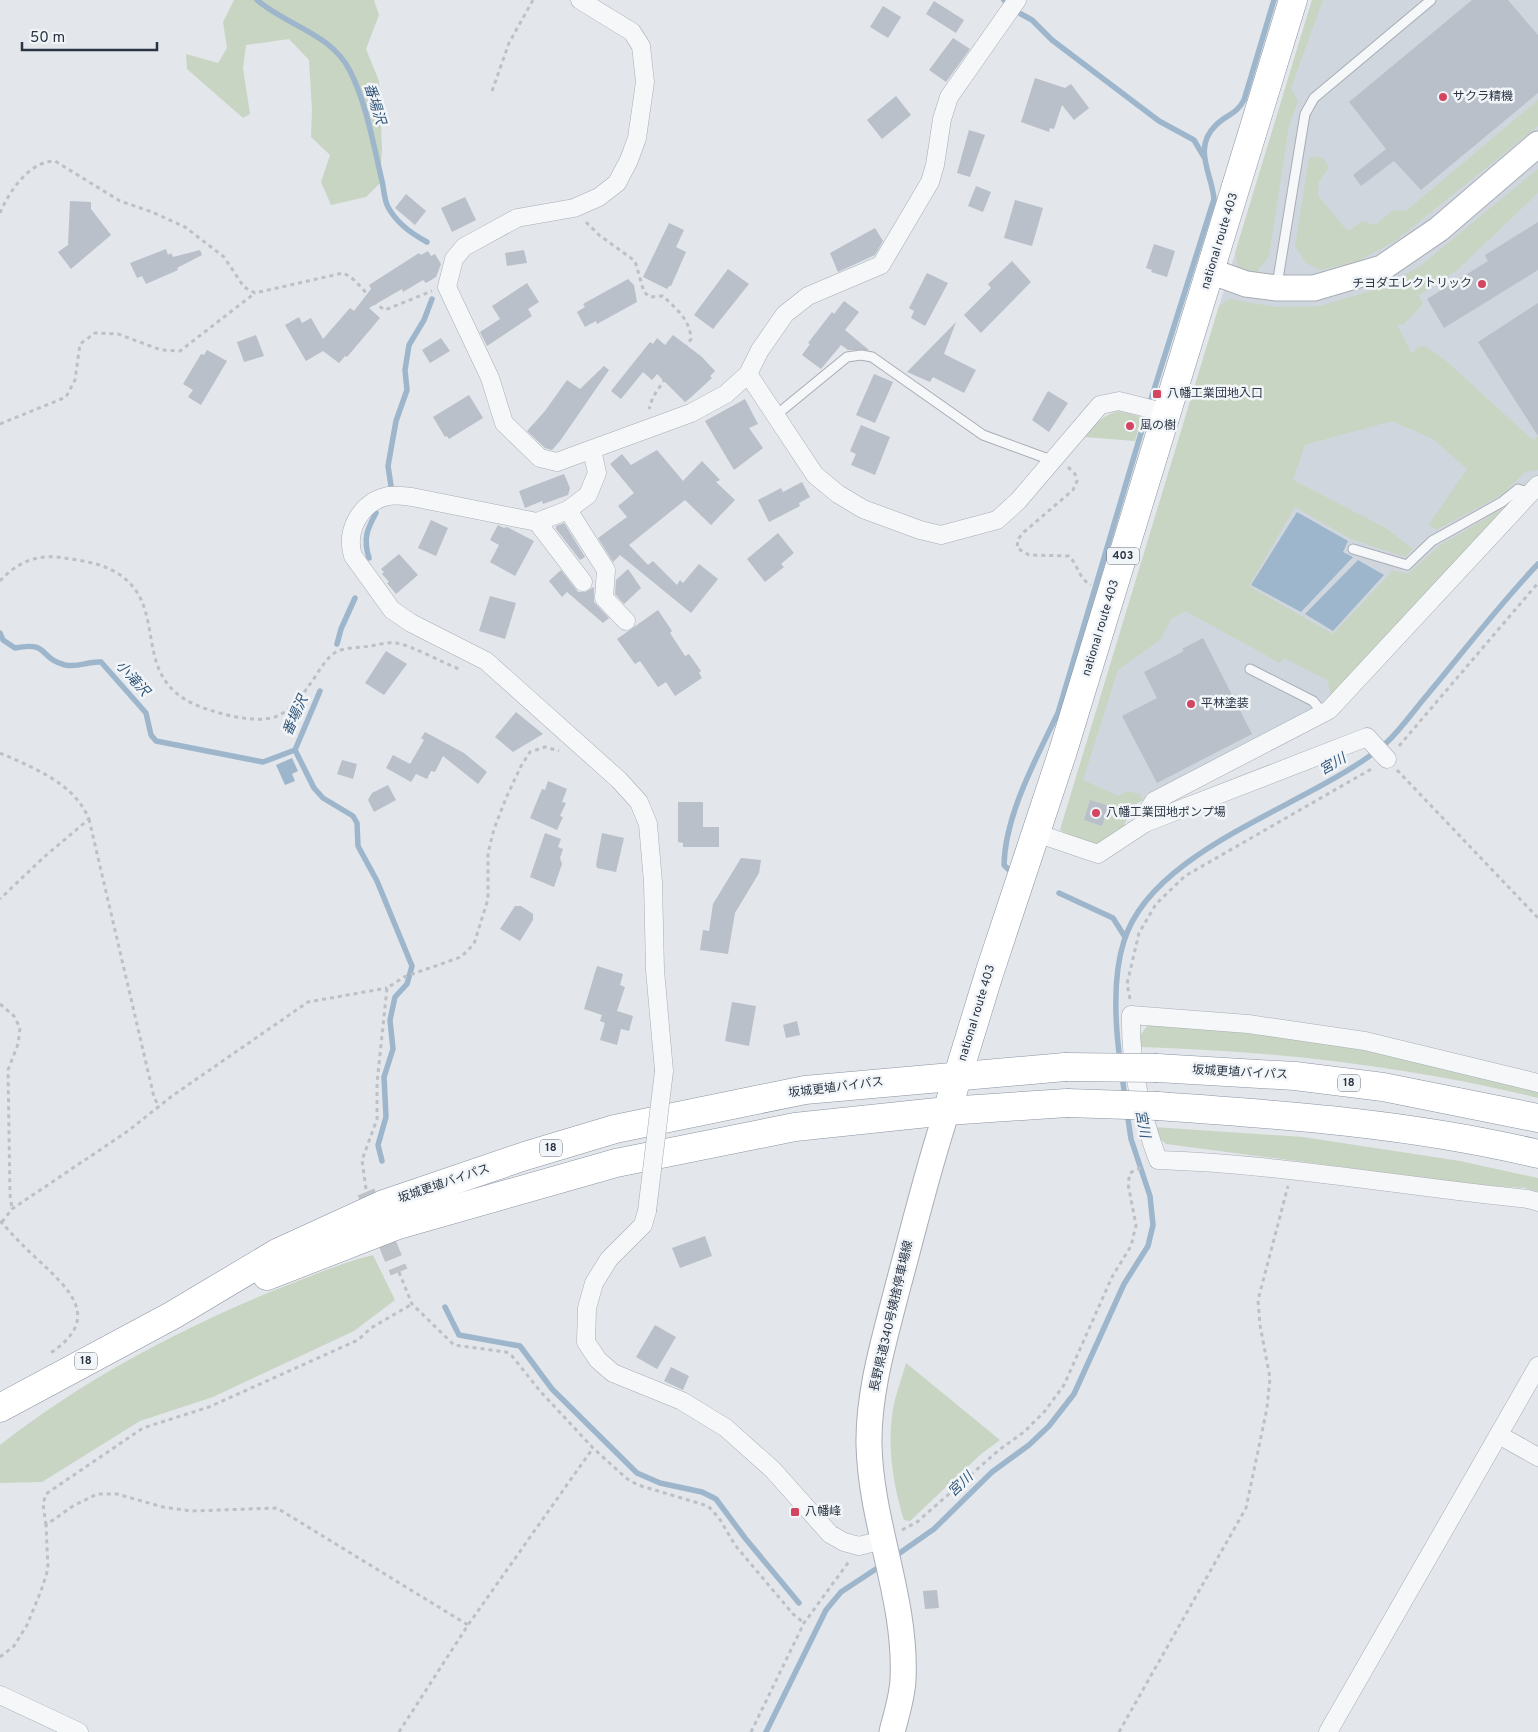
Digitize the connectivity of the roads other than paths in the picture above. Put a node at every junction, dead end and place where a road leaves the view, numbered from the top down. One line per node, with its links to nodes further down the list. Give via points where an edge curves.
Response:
1 (580, 0): 11 (street, via 632,32 641,46 645,82 637,138 617,183 599,197 575,207 517,218 464,247 454,259 447,287 490,378 504,423 540,458 557,462)
2 (1017, 0): 8 (street, via 949,97 930,182 881,265 808,296 785,314)
3 (1293, 0): 6 (highway, national route 403 / 403)
4 (1431, 0): 7 (lane, via 1314,98 1305,114)
5 (1538, 144): 7 (main road, via 1439,229 1382,268 1314,288)
6 (1210, 271): 7 (main road, via 1246,284); 9 (highway, national route 403 / 403)
7 (1277, 288)
8 (748, 374): 10 (street); 11 (street, via 726,394 691,412)
9 (1155, 410): 12 (street, via 1119,400 1100,405); 23 (highway, national route 403 / 403, via 1064,751)
10 (776, 416): 12 (lane, via 847,357 861,355 872,357 983,435); 12 (street, via 815,475 838,494 862,509 941,535 997,520 1018,501)
11 (592, 450): 14 (street, via 597,473 588,495)
12 (1051, 460)
13 (1534, 489): 16 (lane, via 1518,489 1502,502 1432,540 1407,565); 20 (street)
14 (568, 510): 15 (street); 18 (street, via 606,570 604,598)
15 (537, 522): 17 (street); 35 (street, bridge, via 412,497 390,496 374,500 358,518 350,547 392,610 486,661 619,780 639,802 648,824 664,1071 643,1225 609,1259 594,1283 587,1308 586,1342 613,1373 682,1401 726,1428 773,1470 830,1534 859,1546)
16 (1353, 549)
17 (583, 582)
18 (626, 621)
19 (1250, 669): 20 (lane, via 1313,701)
20 (1323, 713): 22 (street, via 1154,801)
21 (1387, 759): 22 (street, via 1367,737)
22 (1145, 823): 23 (street, via 1098,854)
23 (1036, 833): 24 (highway, national route 403 / 403)
24 (957, 1076): 26 (highway, national route 403 / 403); 27 (highway, 坂城更埴バイパス / 18, bridge, via 1065,1067 1157,1068 1294,1076 1383,1087); 30 (highway, 坂城更埴バイパス / 18, via 805,1090 615,1129 525,1156 384,1204 277,1253)
25 (1538, 1083): 29 (street, via 1365,1041 1248,1024 1131,1014 1130,1048 1148,1132 1158,1160 1293,1169)
26 (947, 1111): 28 (highway, 坂城更埴バイパス / 18, bridge, via 1067,1103 1302,1116 1392,1126); 30 (highway, 坂城更埴バイパス / 18, via 796,1127 616,1163 398,1225); 35 (main road, 長野県道340号姨捨停車場線, via 912,1233 874,1392 869,1444 872,1486)
27 (1538, 1118)
28 (1538, 1154)
29 (1538, 1202)
30 (173, 1315): 32 (highway, 坂城更埴バイパス / 18)
31 (1538, 1366): 33 (street)
32 (0, 1408)
33 (1499, 1435): 34 (street); 39 (street)
34 (1538, 1457)
35 (884, 1544): 38 (main road, 長野県道340号姨捨停車場線, via 897,1596 903,1682)
36 (0, 1695): 37 (street)
37 (78, 1732)
38 (892, 1732)
39 (1328, 1732)

